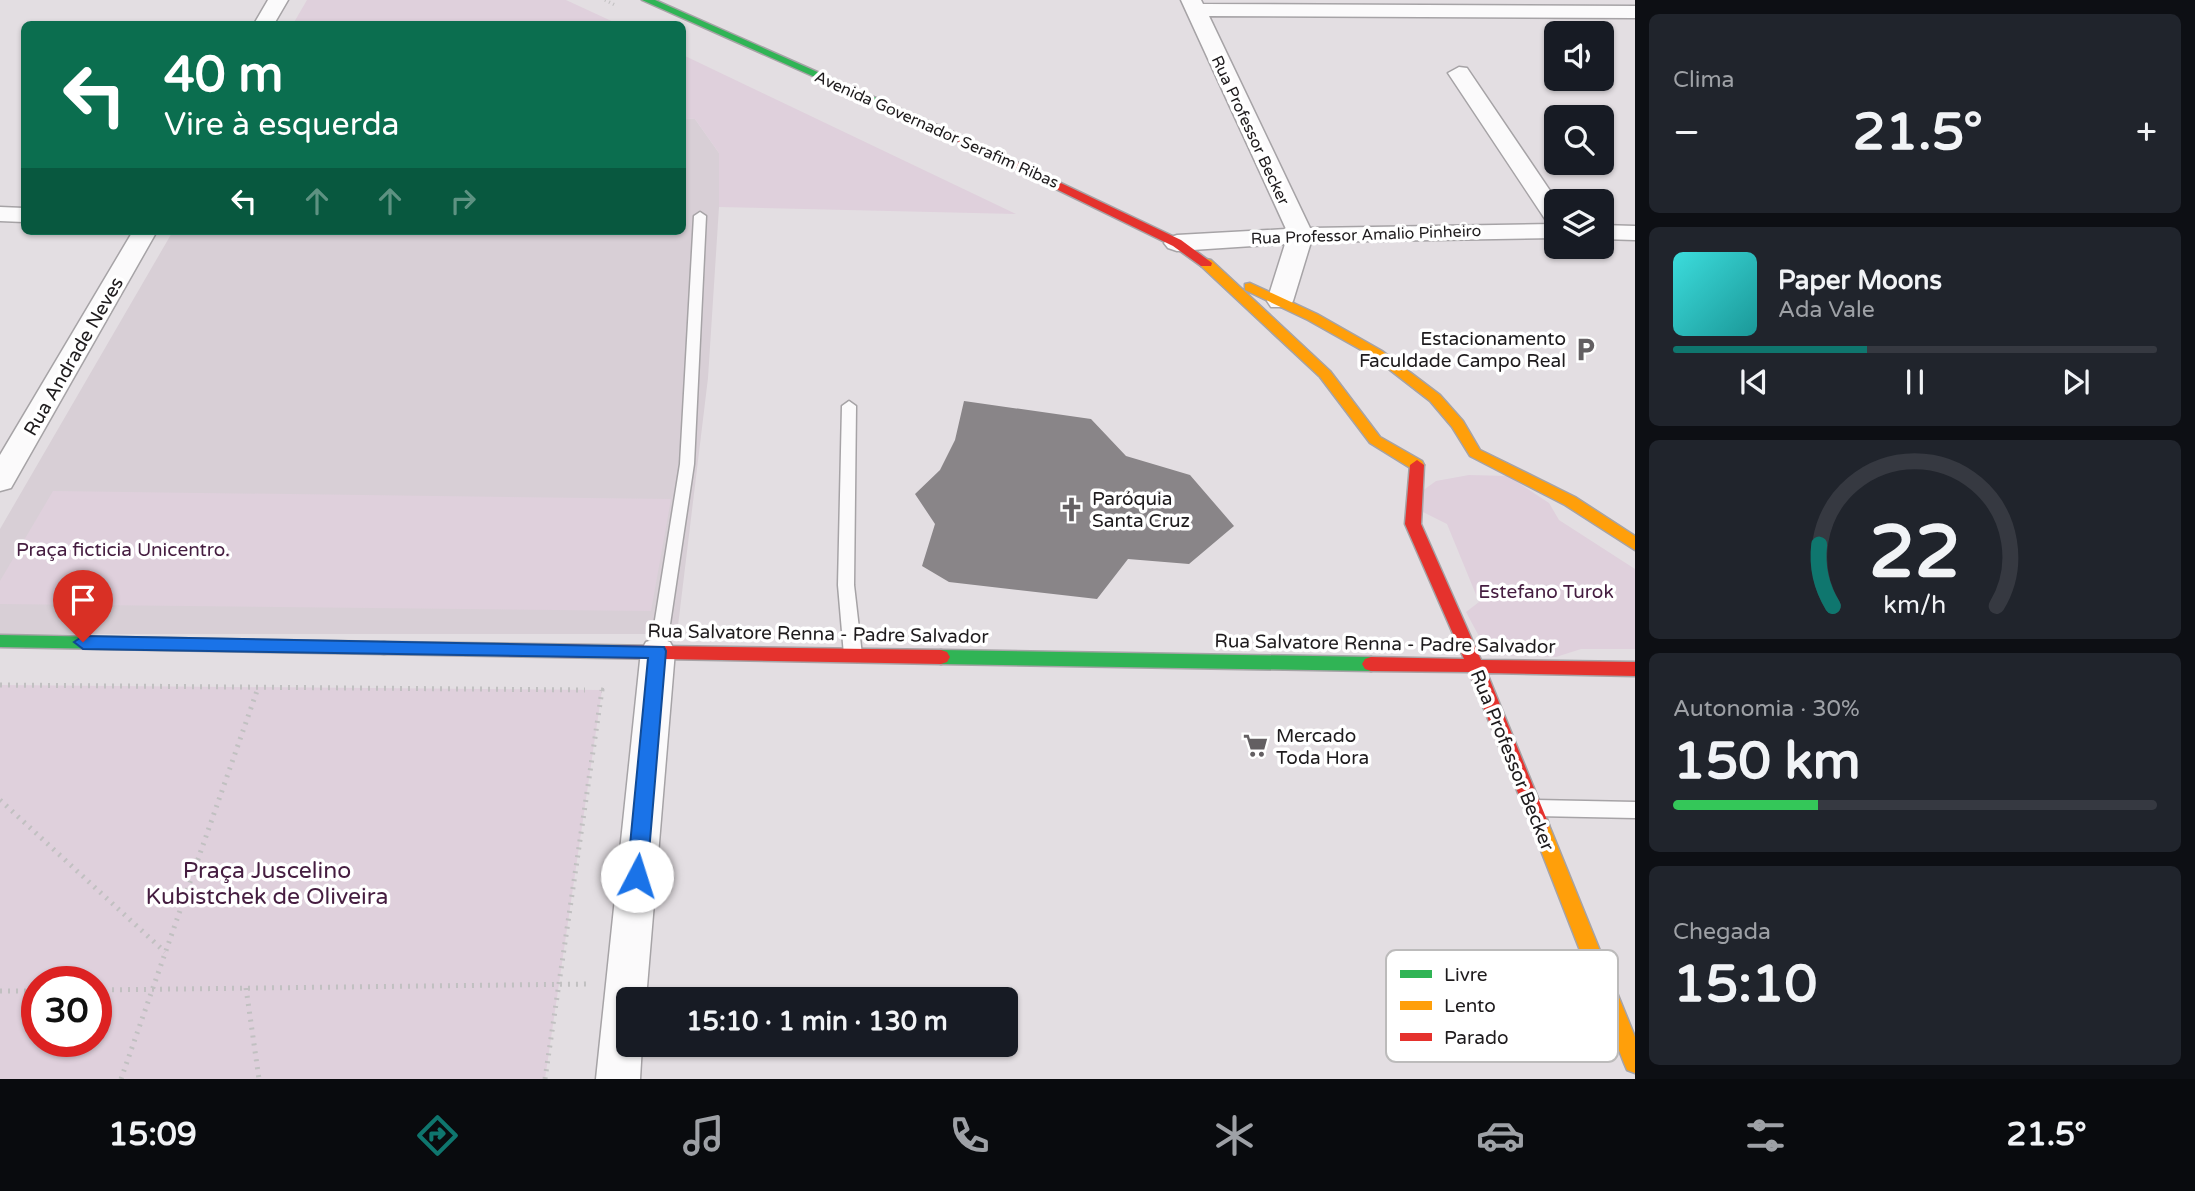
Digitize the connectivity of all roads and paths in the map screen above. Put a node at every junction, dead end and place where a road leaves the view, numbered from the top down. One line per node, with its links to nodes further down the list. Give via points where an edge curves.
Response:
1 (278, 0): 5 (street)
2 (647, 0): 16 (main road, Avenida Governador Serafim Ribas, via 1014,162)
3 (1193, 5): 4 (street); 14 (street, Rua Professor Becker)
4 (1635, 12)
5 (266, 21)
6 (1459, 73): 7 (street)
7 (1544, 199)
8 (0, 214): 9 (street)
9 (21, 215)
10 (700, 216): 26 (lane, via 687,464)
11 (1544, 231): 14 (street, Rua Professor Amalio Pinheiro)
12 (1614, 232): 13 (street)
13 (1635, 233)
14 (1301, 234): 16 (street, Rua Professor Amalio Pinheiro); 18 (street)
15 (143, 235): 22 (street, Rua Andrade Neves)
16 (1177, 243): 17 (main road, Avenida Governador Serafim Ribas)
17 (1219, 273): 18 (main road); 28 (main road, Rua Professor Becker, via 1330,370 1375,440 1423,464 1413,524)
18 (1280, 301): 19 (main road)
19 (1374, 354): 20 (main road); 23 (main road, via 1446,408 1464,430 1469,454 1570,501)
20 (1355, 357)
21 (849, 406): 27 (lane, via 846,585)
22 (0, 481)
23 (1635, 544)
24 (0, 641): 25 (main road, Rua Salvatore Renna - Padre Salvador)
25 (276, 645): 26 (main road, Rua Salvatore Renna - Padre Salvador); 31 (path)
26 (658, 651): 27 (main road, Rua Salvatore Renna - Padre Salvador); 38 (street)
27 (853, 655): 28 (main road, Rua Salvatore Renna - Padre Salvador)
28 (1475, 666): 29 (main road, Rua Salvatore Renna - Padre Salvador); 33 (main road, Rua Professor Becker)
29 (1635, 669)
30 (0, 685): 31 (path)
31 (258, 688): 36 (path); 37 (path, via 602,690)
32 (0, 800): 36 (path)
33 (1533, 808): 34 (lane); 35 (main road, Rua Professor Becker)
34 (1635, 810)
35 (1590, 950)
36 (165, 952): 40 (path)
37 (559, 983): 38 (path); 39 (path); 48 (path)
38 (626, 985): 49 (street)
39 (246, 988): 40 (path); 47 (path)
40 (152, 989): 41 (path); 46 (path)
41 (112, 990)
42 (0, 991): 43 (path)
43 (21, 991)
44 (1618, 1020): 45 (main road, Rua Professor Becker)
45 (1635, 1063)
46 (121, 1079)
47 (259, 1079)
48 (545, 1079)
49 (618, 1079)

